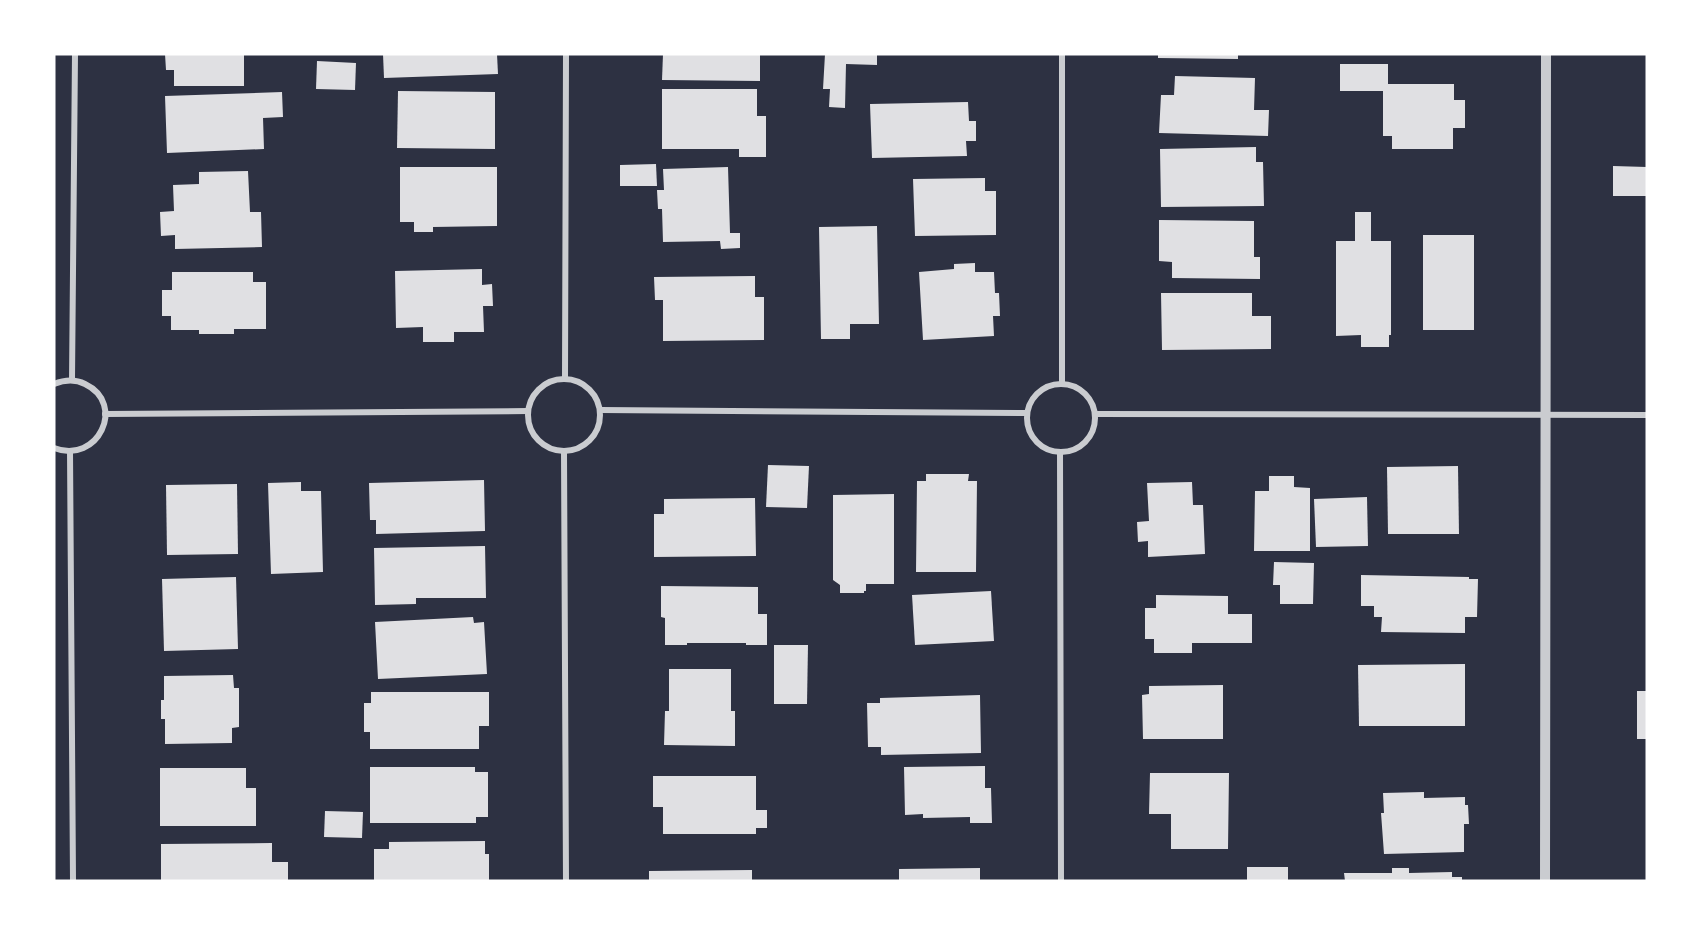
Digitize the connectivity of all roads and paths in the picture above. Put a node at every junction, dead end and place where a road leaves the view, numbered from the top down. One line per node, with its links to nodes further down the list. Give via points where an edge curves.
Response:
1 (75, 54): 6 (street)
2 (566, 54): 5 (street)
3 (1062, 54): 8 (street)
4 (1546, 54): 14 (street)
5 (565, 379): 9 (street, via 583,384 592,392); 10 (street, via 547,383 537,391)
6 (72, 380): 7 (street); 12 (street, via 101,397)
7 (54, 384)
8 (1062, 384): 11 (street, via 1037,392); 13 (street, via 1078,387 1086,394)
9 (600, 410): 11 (street); 18 (street, via 598,429 591,440)
10 (528, 411): 12 (street); 18 (street, via 528,423 537,439 549,449)
11 (1026, 413): 19 (street, via 1032,438 1039,445)
12 (105, 414): 17 (street, via 106,421 95,441 86,448)
13 (1095, 414): 14 (street); 19 (street, via 1095,425 1084,443)
14 (1546, 415): 15 (street); 23 (street)
15 (1647, 415)
16 (54, 448): 17 (street)
17 (70, 451): 20 (street)
18 (564, 452): 21 (street)
19 (1060, 452): 22 (street)
20 (73, 881)
21 (566, 881)
22 (1061, 881)
23 (1545, 881)

